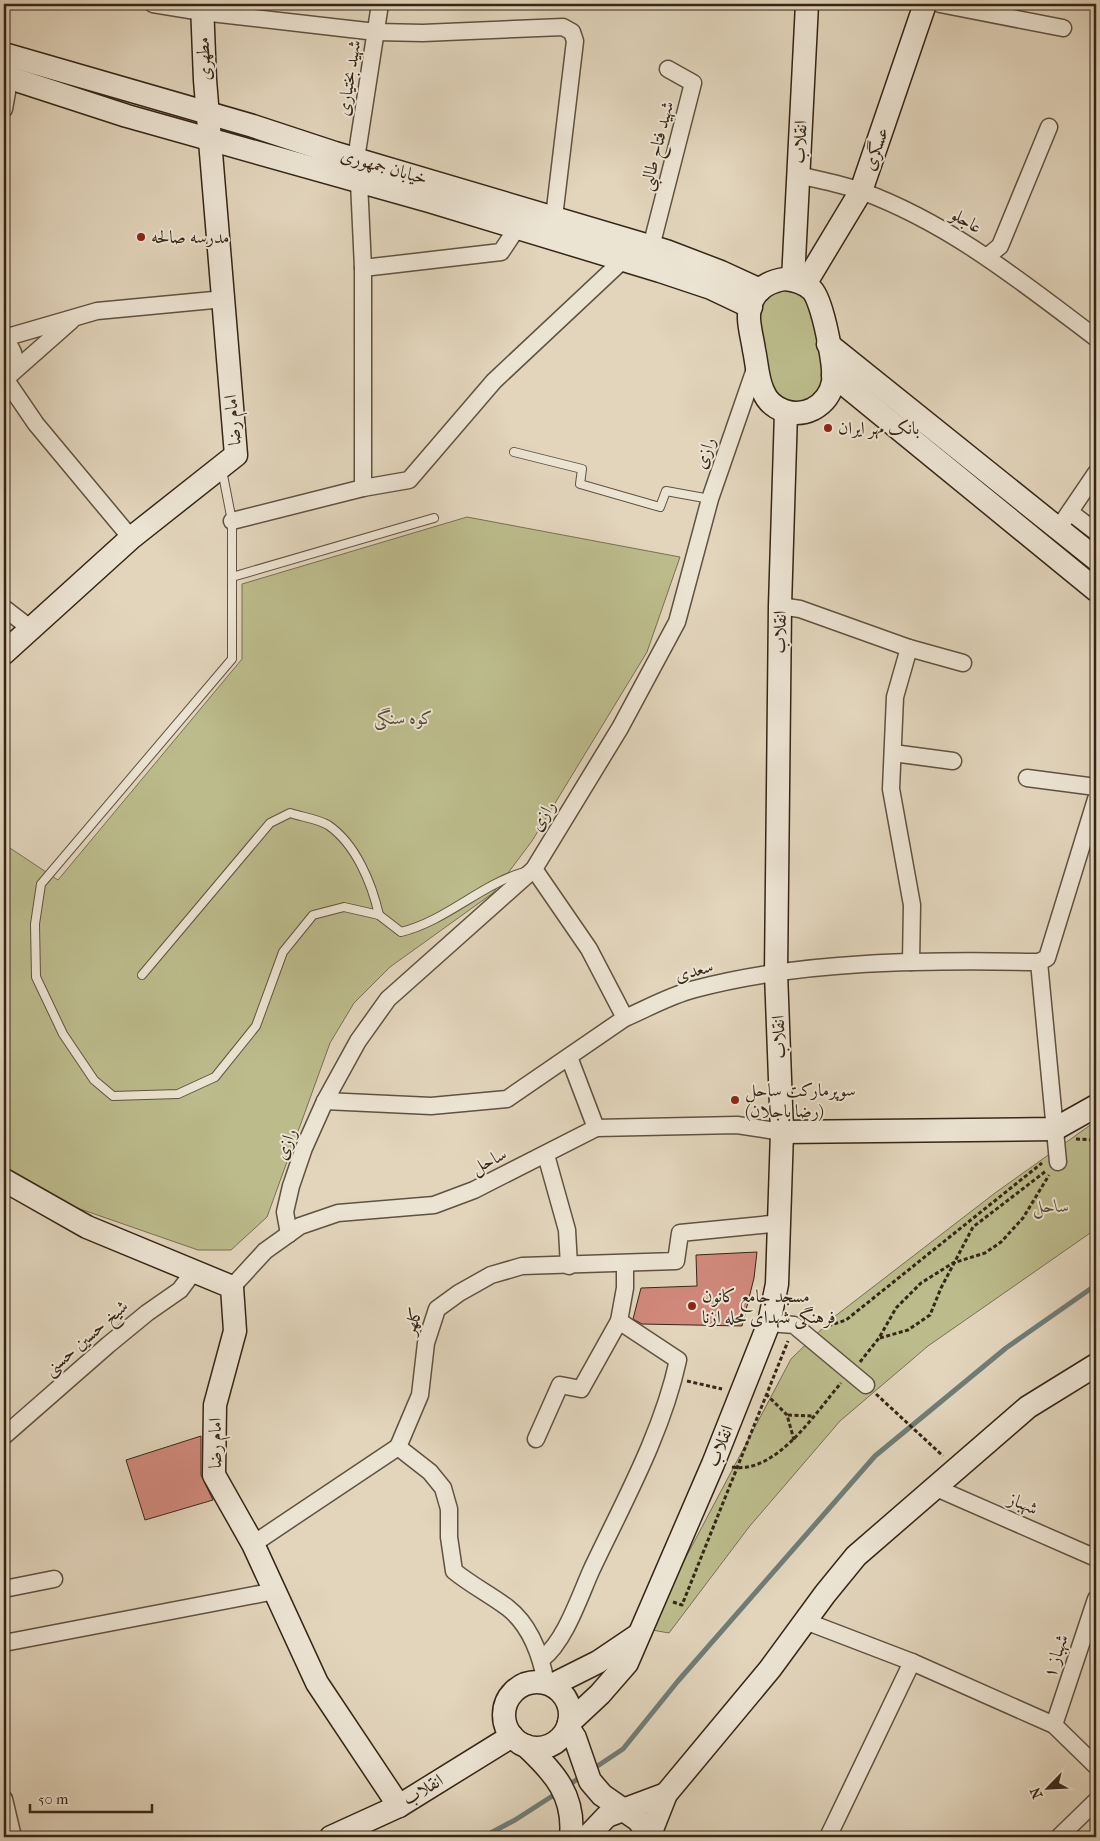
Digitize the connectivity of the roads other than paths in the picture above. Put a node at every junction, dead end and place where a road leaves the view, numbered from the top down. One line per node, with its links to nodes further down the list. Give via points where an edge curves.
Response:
1 (153, 4): 6 (street)
2 (380, 4): 8 (street, شهید بختیاری)
3 (807, 4): 17 (street, انقلاب)
4 (925, 4): 19 (street, عسگری)
5 (940, 4): 7 (street)
6 (202, 8): 8 (street); 13 (street, مطهری)
7 (1063, 28)
8 (376, 32): 16 (street, شهید بختیاری); 20 (street, via 563,27 572,32 575,41)
9 (4, 54): 13 (street, خیابان جمهوری)
10 (668, 69): 22 (street, شهید فتاح طالبی, via 693,83)
11 (5, 84): 12 (street); 15 (street, خیابان جمهوری)
12 (4, 109)
13 (208, 114): 15 (street, مطهری); 16 (street, خیابان جمهوری)
14 (1049, 127): 23 (street, via 1000,246)
15 (210, 140): 18 (street, خیابان جمهوری); 28 (street, امام رضا)
16 (356, 159): 20 (street, خیابان جمهوری)
17 (798, 175): 19 (street, عاجلو); 26 (street, انقلاب)
18 (359, 182): 21 (street, خیابان جمهوری); 25 (street)
19 (860, 191): 23 (street, عاجلو, via 917,216); 26 (street, عسگری)
20 (554, 217): 22 (street, خیابان جمهوری)
21 (517, 228): 24 (street, خیابان جمهوری); 25 (street, via 501,252)
22 (651, 247): 27 (street, خیابان جمهوری, via 721,272)
23 (988, 256): 30 (street, عاجلو)
24 (623, 260): 27 (street, خیابان جمهوری, via 711,288); 40 (street, via 494,380 409,480)
25 (363, 268): 40 (street)
26 (799, 282): 27 (street, via 775,281); 32 (street, via 819,300)
27 (755, 298): 33 (street, via 750,322)
28 (224, 299): 29 (street, via 97,311); 38 (street, امام رضا, via 236,455)
29 (76, 316): 31 (street); 35 (street)
30 (1096, 338)
31 (4, 339): 35 (street, via 15,358)
32 (828, 344): 34 (street); 43 (street)
33 (757, 363): 36 (street, via 763,392 777,408); 41 (street, رازی)
34 (833, 375): 36 (street, via 830,391 817,407 797,413); 49 (street)
35 (7, 378): 46 (street, via 36,424)
36 (786, 412): 50 (street, انقلاب)
37 (514, 452): 41 (lane, via 582,470 580,484 660,507 666,491)
38 (222, 467): 44 (lane); 46 (street, امام رضا)
39 (1096, 472): 43 (street)
40 (363, 488): 44 (street)
41 (710, 499): 61 (street, رازی, via 678,622 620,728)
42 (434, 518): 48 (lane)
43 (1064, 520): 45 (street); 47 (street)
44 (232, 521): 48 (lane)
45 (1096, 532)
46 (131, 538): 52 (street, امام رضا)
47 (1096, 559)
48 (232, 577): 62 (lane, via 232,659 41,884 35,924 36,977 63,1034 94,1080 113,1096 178,1094 215,1077 256,1026 283,952 313,915 344,907)
49 (1096, 590)
50 (780, 606): 53 (street, via 800,609); 65 (street, انقلاب)
51 (4, 608): 52 (street)
52 (30, 628): 54 (street, امام رضا)
53 (909, 648): 55 (street); 56 (street, via 895,697)
54 (4, 653)
55 (963, 663)
56 (893, 753): 57 (street); 63 (street, via 891,789 912,905)
57 (954, 761)
58 (1027, 778): 59 (street)
59 (1096, 787)
60 (1096, 799): 64 (street, via 1047,958)
61 (534, 869): 62 (lane, via 505,878 421,927 401,932); 67 (street, via 589,949); 69 (street, رازی, via 388,999 358,1041)
62 (379, 916): 66 (lane, via 375,896 348,842 326,824 290,813 270,824)
63 (911, 962): 64 (street, سعدی); 65 (street, سعدی)
64 (1039, 962): 73 (street)
65 (776, 973): 67 (street, سعدی, via 694,989); 72 (street, انقلاب)
66 (142, 975)
67 (625, 1018): 68 (street, سعدی)
68 (570, 1057): 69 (street, سعدی, via 507,1099 432,1106); 71 (street)
69 (325, 1101): 77 (street, رازی, via 291,1186 285,1212)
70 (1096, 1106): 73 (street)
71 (596, 1128): 72 (street, ساحل, via 737,1126); 74 (street, ساحل)
72 (782, 1132): 73 (street); 76 (street, انقلاب)
73 (1056, 1146)
74 (546, 1154): 77 (street, ساحل, via 474,1190 434,1205 338,1213 300,1226); 79 (street, via 567,1230)
75 (4, 1180): 80 (street, via 87,1227)
76 (780, 1223): 78 (street, کلهر, via 680,1233 676,1261); 83 (street, انقلاب, via 777,1284)
77 (289, 1234): 81 (street, ساحل, via 265,1251)
78 (624, 1264): 79 (street, کلهر); 82 (street, via 625,1288)
79 (569, 1266): 88 (street, کلهر, via 522,1266 491,1276 459,1292 437,1309 426,1343 420,1395)
80 (194, 1272): 81 (street); 86 (street, شیخ حسین حسنی, via 180,1290 108,1345)
81 (232, 1287): 90 (street, امام رضا, via 235,1331 215,1405 214,1475)
82 (619, 1321): 87 (street, via 581,1389 560,1384); 99 (street, via 678,1360 671,1390 635,1477 553,1650)
83 (769, 1323): 85 (street, via 799,1329); 97 (street, انقلاب, via 713,1464)
84 (1096, 1365): 89 (street, via 1028,1407)
85 (866, 1385)
86 (4, 1436)
87 (536, 1439)
88 (398, 1447): 90 (street); 99 (street, via 430,1472 443,1488 449,1509 454,1570 510,1609 528,1630)
89 (934, 1487): 91 (street, شهباز); 96 (street, via 856,1556)
90 (253, 1544): 94 (street, امام رضا)
91 (1096, 1556)
92 (54, 1579): 93 (street)
93 (4, 1589)
94 (275, 1591): 98 (street); 109 (street, امام رضا, via 317,1683)
95 (1096, 1599): 102 (street, شهباز ۱)
96 (805, 1621): 100 (street); 106 (street, via 770,1669)
97 (638, 1635): 101 (street, via 598,1662); 103 (street, انقلاب, via 627,1663)
98 (4, 1643)
99 (542, 1659): 101 (street)
100 (912, 1662): 102 (street); 115 (street)
101 (549, 1684): 103 (street, via 567,1701); 104 (street, via 525,1684 509,1697 504,1717)
102 (1054, 1725): 105 (street)
103 (571, 1729): 104 (street, via 551,1745); 110 (street, via 590,1781)
104 (525, 1747): 109 (street, انقلاب); 111 (street, via 554,1774 569,1802)
105 (1096, 1766)
106 (666, 1794): 110 (street); 114 (street)
107 (4, 1799): 112 (street)
108 (1096, 1801): 116 (street)
109 (399, 1806): 113 (street, انقلاب)
110 (619, 1807): 111 (street); 114 (street, via 638,1820)
111 (577, 1836)
112 (13, 1837)
113 (331, 1837)
114 (650, 1837)
115 (828, 1837)
116 (1059, 1837)

